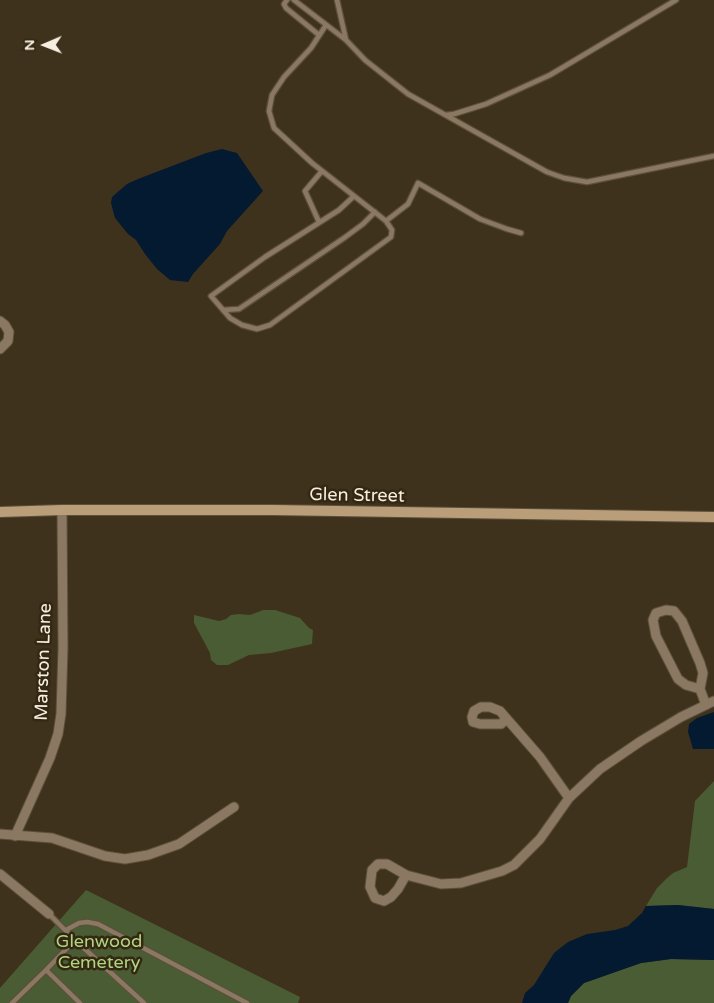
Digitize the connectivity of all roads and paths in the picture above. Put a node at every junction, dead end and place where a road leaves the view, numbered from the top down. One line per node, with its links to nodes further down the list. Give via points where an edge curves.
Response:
1 (287, 0): 6 (lane, via 286,8)
2 (294, 0): 5 (lane)
3 (337, 0): 7 (lane)
4 (676, 0): 8 (lane, via 550,75 486,104)
5 (326, 25): 6 (lane); 7 (lane)
6 (319, 34): 10 (lane, via 272,95 269,111 274,128)
7 (346, 40): 8 (lane, via 365,60 408,94)
8 (444, 115): 9 (lane, via 546,172 587,182)
9 (714, 156)
10 (322, 171): 11 (lane); 14 (lane, via 304,191)
11 (354, 196): 12 (lane); 14 (lane)
12 (375, 212): 13 (lane); 16 (lane, via 344,238 239,309)
13 (386, 221): 15 (lane, via 408,204 418,183 480,219); 16 (lane, via 392,230 391,237 270,326 242,325)
14 (319, 222): 16 (lane, via 211,296)
15 (522, 233)
16 (223, 310)
17 (0, 321): 18 (street, via 9,332 8,341)
18 (0, 350)
19 (62, 510): 20 (street, Glen Street); 21 (street, Glen Street); 28 (street, Marston Lane, via 61,714 50,758)
20 (0, 512)
21 (714, 517)
22 (700, 689): 22 (street, via 703,673 682,621 674,611 656,613 653,620 656,636 678,678 686,685); 23 (street)
23 (710, 703): 25 (street, via 641,741 600,769)
24 (506, 719): 25 (street, via 540,756)
25 (569, 798): 30 (street, via 540,839 514,865 502,871 461,883 441,884)
26 (234, 807): 28 (street, via 179,844 124,859 52,838)
27 (0, 834): 28 (street)
28 (15, 836)
29 (0, 874): 31 (street)
30 (406, 875): 30 (street, via 387,864 378,864 372,870 370,887 375,898 384,901)
31 (49, 914): 32 (lane)
32 (66, 930): 33 (lane); 38 (lane, via 79,923 98,924)
33 (75, 940): 34 (lane); 37 (lane)
34 (46, 970): 35 (lane); 36 (lane)
35 (12, 1003)
36 (80, 1003)
37 (144, 1003)
38 (247, 1003)

